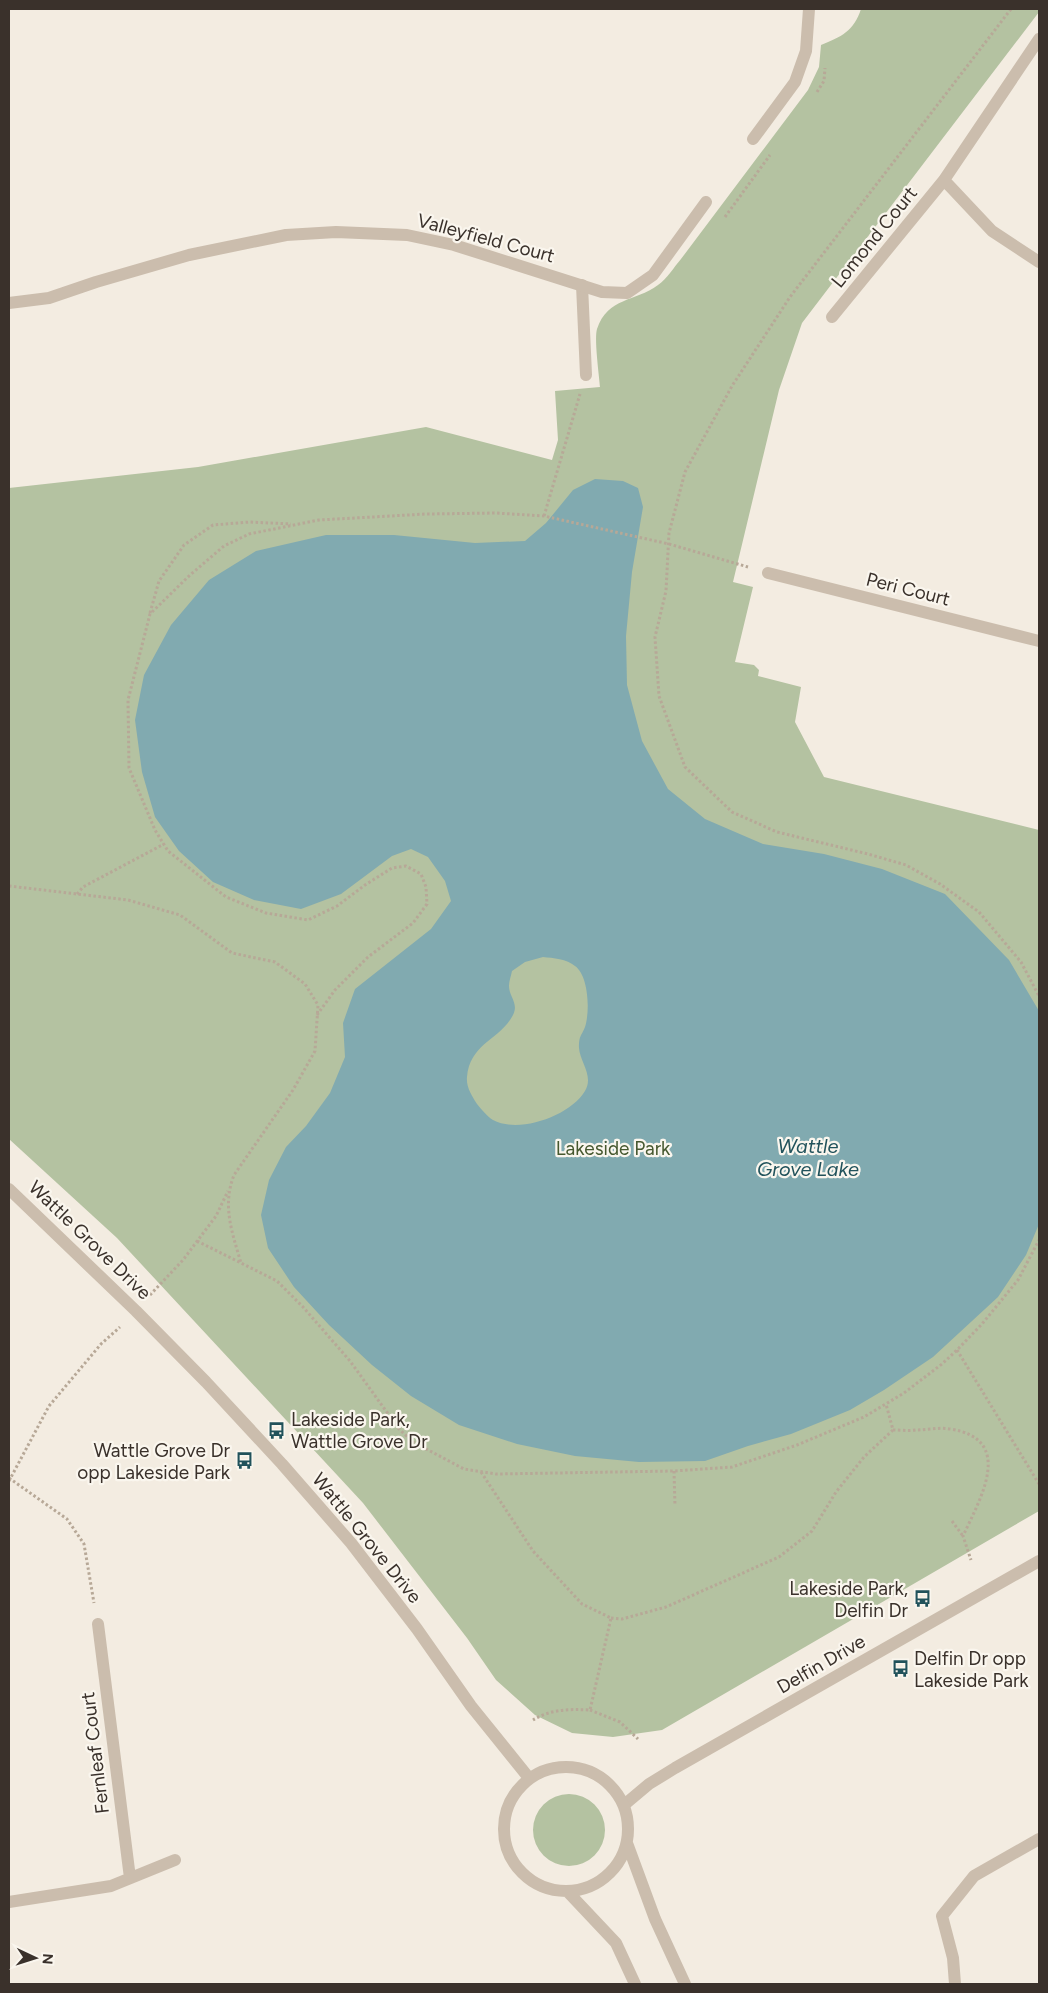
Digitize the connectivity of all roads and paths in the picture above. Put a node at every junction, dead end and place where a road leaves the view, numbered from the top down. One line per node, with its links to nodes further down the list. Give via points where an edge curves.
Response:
1 (809, 9): 4 (street, via 806,51 795,82)
2 (1011, 9): 14 (path, via 790,297 732,386 685,472)
3 (1039, 39): 5 (street, Lomond Court)
4 (753, 140)
5 (944, 180): 7 (street, Lomond Court, via 992,231); 10 (street, Lomond Court)
6 (706, 202): 8 (street, Valleyfield Court, via 653,275 627,293 602,292)
7 (1039, 262)
8 (582, 285): 9 (street, Valleyfield Court, via 454,245 407,235 336,232 286,235 189,255 49,298); 11 (street)
9 (9, 303)
10 (832, 317)
11 (586, 375): 12 (path)
12 (544, 516): 13 (path, via 426,514); 14 (path)
13 (296, 524): 16 (path, via 249,534 224,546); 16 (path, via 213,524 184,545 159,581)
14 (669, 544): 15 (path); 21 (path, via 666,591 656,637 659,696 685,767 732,812 777,832 906,865 940,884 979,912 1021,962)
15 (768, 573): 17 (street, Peri Court)
16 (150, 614): 18 (path, via 128,700 129,768)
17 (1039, 641)
18 (164, 844): 20 (path, via 83,887); 22 (path, via 168,851 226,897 266,913 308,920 337,906 392,868 406,866 421,874 427,904 413,923 368,957 335,990)
19 (9, 886): 20 (path)
20 (77, 894): 22 (path, via 128,900 180,915 232,952 274,962 305,984 318,1004)
21 (1039, 996)
22 (317, 1015): 23 (path, via 315,1051 293,1090 234,1174)
23 (229, 1188): 26 (path, via 216,1216); 27 (path, via 229,1222)
24 (9, 1189): 47 (street, Wattle Grove Drive, via 143,1318 282,1464 351,1543 471,1706)
25 (1039, 1240): 30 (path, via 1018,1280)
26 (197, 1241): 27 (path); 28 (path)
27 (241, 1263): 33 (path, via 277,1281 303,1307 350,1362 399,1429 413,1442 464,1469)
28 (157, 1288)
29 (113, 1333): 35 (path, via 49,1406)
30 (957, 1350): 31 (path, via 912,1388); 36 (path)
31 (886, 1404): 32 (path); 34 (path, via 864,1418 732,1466)
32 (893, 1430): 39 (path, via 948,1428 969,1433 978,1439 989,1463 987,1476); 42 (path, via 864,1457 812,1531 779,1557 666,1607 622,1619)
33 (481, 1472): 34 (path); 42 (path, via 533,1551 582,1604)
34 (674, 1472): 37 (path)
35 (9, 1479): 43 (path, via 67,1519 84,1544)
36 (1039, 1484)
37 (675, 1506)
38 (952, 1521): 39 (path)
39 (962, 1536): 40 (path)
40 (971, 1560)
41 (1039, 1561): 48 (street, Delfin Drive, via 676,1768 649,1784)
42 (611, 1618): 44 (path)
43 (98, 1624): 52 (street, Fernleaf Court)
44 (590, 1710): 45 (path, via 546,1712); 46 (path, via 620,1722)
45 (533, 1720)
46 (638, 1739)
47 (529, 1778): 48 (street, via 564,1766 583,1768 600,1776); 53 (street, via 515,1792 506,1810 507,1849 516,1866 530,1880 548,1888)
48 (624, 1805): 50 (street)
49 (1039, 1839): 57 (street, via 974,1876 942,1916 954,1958)
50 (627, 1843): 53 (street, via 619,1862 606,1877 588,1887); 56 (street, via 655,1918)
51 (176, 1860): 52 (street)
52 (130, 1878): 54 (street, via 111,1886)
53 (567, 1891): 55 (street, via 616,1944)
54 (9, 1902)
55 (635, 1984)
56 (685, 1984)
57 (954, 1984)

